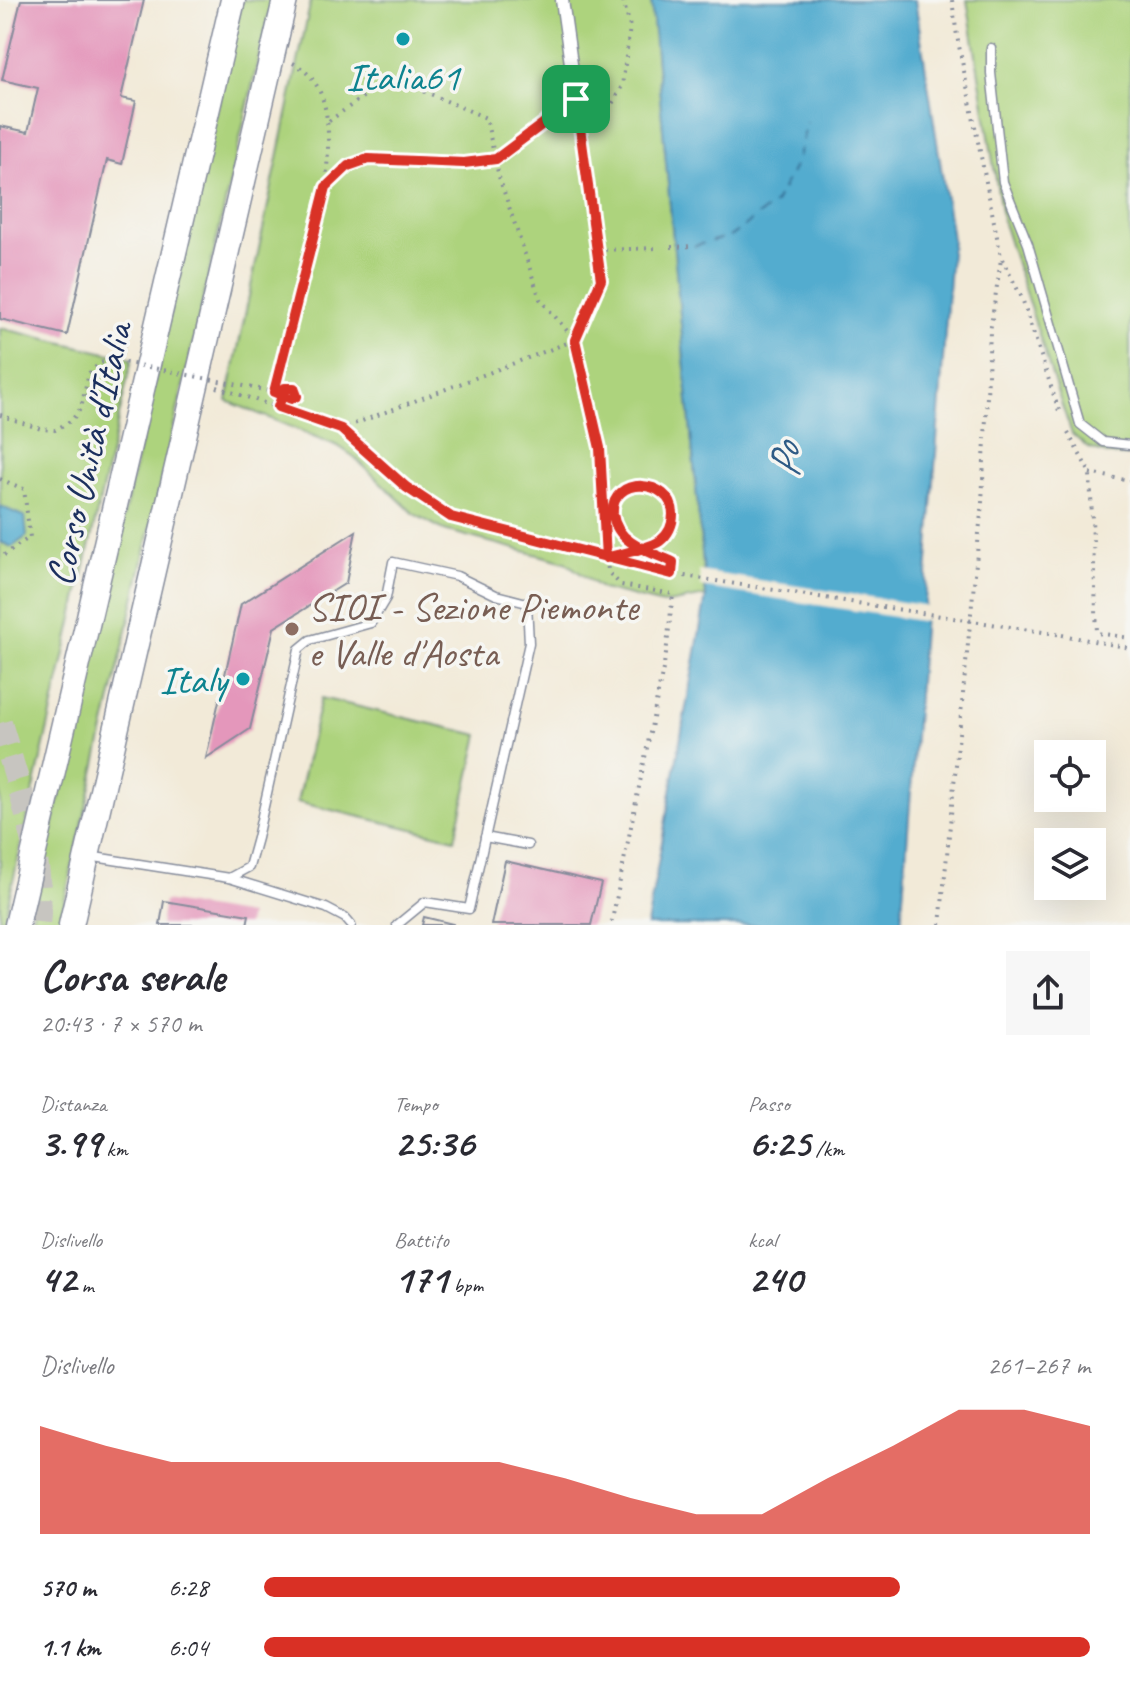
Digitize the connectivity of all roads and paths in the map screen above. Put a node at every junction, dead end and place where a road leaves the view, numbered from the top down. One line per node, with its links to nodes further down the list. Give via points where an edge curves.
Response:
1 (233, 0): 39 (main road, Corso Unità d'Italia)
2 (285, 0): 37 (main road)
3 (562, 0): 8 (street)
4 (623, 0): 9 (path, via 630,27 622,86 601,124)
5 (952, 0): 17 (path)
6 (991, 48): 26 (lane, via 1003,182 1028,244 1080,424 1103,442)
7 (291, 62): 10 (path, via 310,75)
8 (576, 99): 9 (path); 11 (path)
9 (578, 117): 16 (path)
10 (329, 121): 11 (path, via 391,77 486,118); 12 (path)
11 (496, 159): 12 (path, via 368,159 348,166); 18 (path, via 540,299)
12 (326, 187): 22 (path, bridge)
13 (694, 246): 14 (path)
14 (671, 247)
15 (658, 248): 16 (path)
16 (597, 250): 18 (path, via 601,280)
17 (1001, 257): 27 (path, via 1022,298 1065,426); 44 (path, via 990,332 982,503)
18 (575, 340): 25 (path); 31 (path, via 600,448)
19 (122, 354): 20 (path, via 127,333 122,331)
20 (113, 360): 22 (path, bridge); 24 (path, bridge, via 89,373 81,408 55,430)
21 (215, 386): 23 (path)
22 (277, 393): 23 (path, bridge, via 291,399 297,396 294,388 285,388)
23 (278, 407): 25 (path)
24 (0, 415)
25 (341, 429): 31 (path, via 406,487 451,517)
26 (1130, 445)
27 (1090, 473): 29 (path); 33 (path, via 1097,633)
28 (0, 479): 30 (path, via 24,489 30,537)
29 (1130, 481)
30 (0, 558)
31 (606, 558): 32 (path); 32 (path, bridge, via 658,542 669,531 673,519 668,498 643,485 618,494 616,526 629,542 673,562); 43 (path, via 608,572 621,585 673,594)
32 (672, 574): 34 (path, bridge)
33 (1130, 638)
34 (1130, 648)
35 (485, 837): 36 (lane); 38 (lane, via 529,643 527,603 457,576 393,562 386,598 371,623 310,640 299,649 249,867); 42 (lane, via 469,909 425,902)
36 (528, 845)
37 (88, 856): 38 (lane); 40 (main road)
38 (229, 878): 41 (lane, via 326,908)
39 (17, 925)
40 (71, 925)
41 (351, 925)
42 (397, 925)
43 (611, 925)
44 (940, 925)

